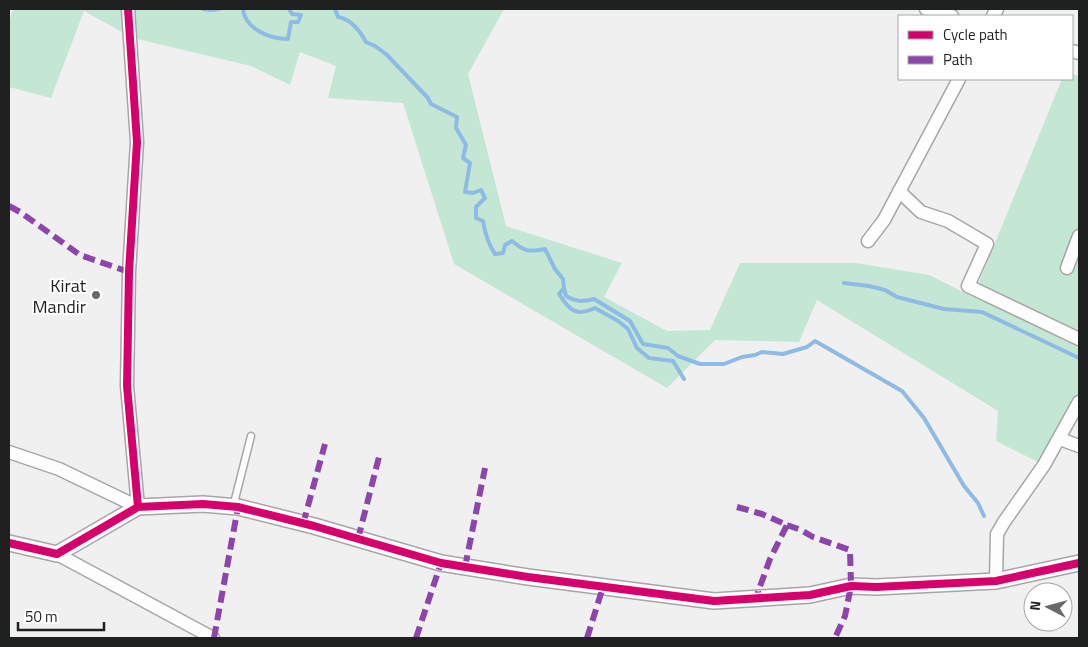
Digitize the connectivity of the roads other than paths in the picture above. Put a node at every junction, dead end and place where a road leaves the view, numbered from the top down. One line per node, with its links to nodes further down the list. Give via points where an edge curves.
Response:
1 (128, 9): 15 (street, via 137,142 127,386)
2 (926, 9): 3 (street)
3 (948, 15)
4 (958, 80): 5 (street)
5 (899, 191): 7 (street, via 884,220); 9 (street, via 921,212 948,221 987,244 968,286)
6 (1079, 236): 8 (street)
7 (868, 241)
8 (1067, 268)
9 (1079, 339)
10 (1079, 402): 12 (street)
11 (252, 436): 16 (lane)
12 (1060, 439): 13 (street); 20 (street, via 997,534)
13 (1079, 446)
14 (9, 452): 15 (street, via 59,469)
15 (138, 507): 16 (street, via 203,504); 18 (street)
16 (233, 507): 20 (street, via 314,526 441,563 714,601 810,594 851,586)
17 (9, 543): 18 (street)
18 (57, 554): 21 (street)
19 (1079, 564): 20 (street)
20 (996, 581)
21 (213, 638)

